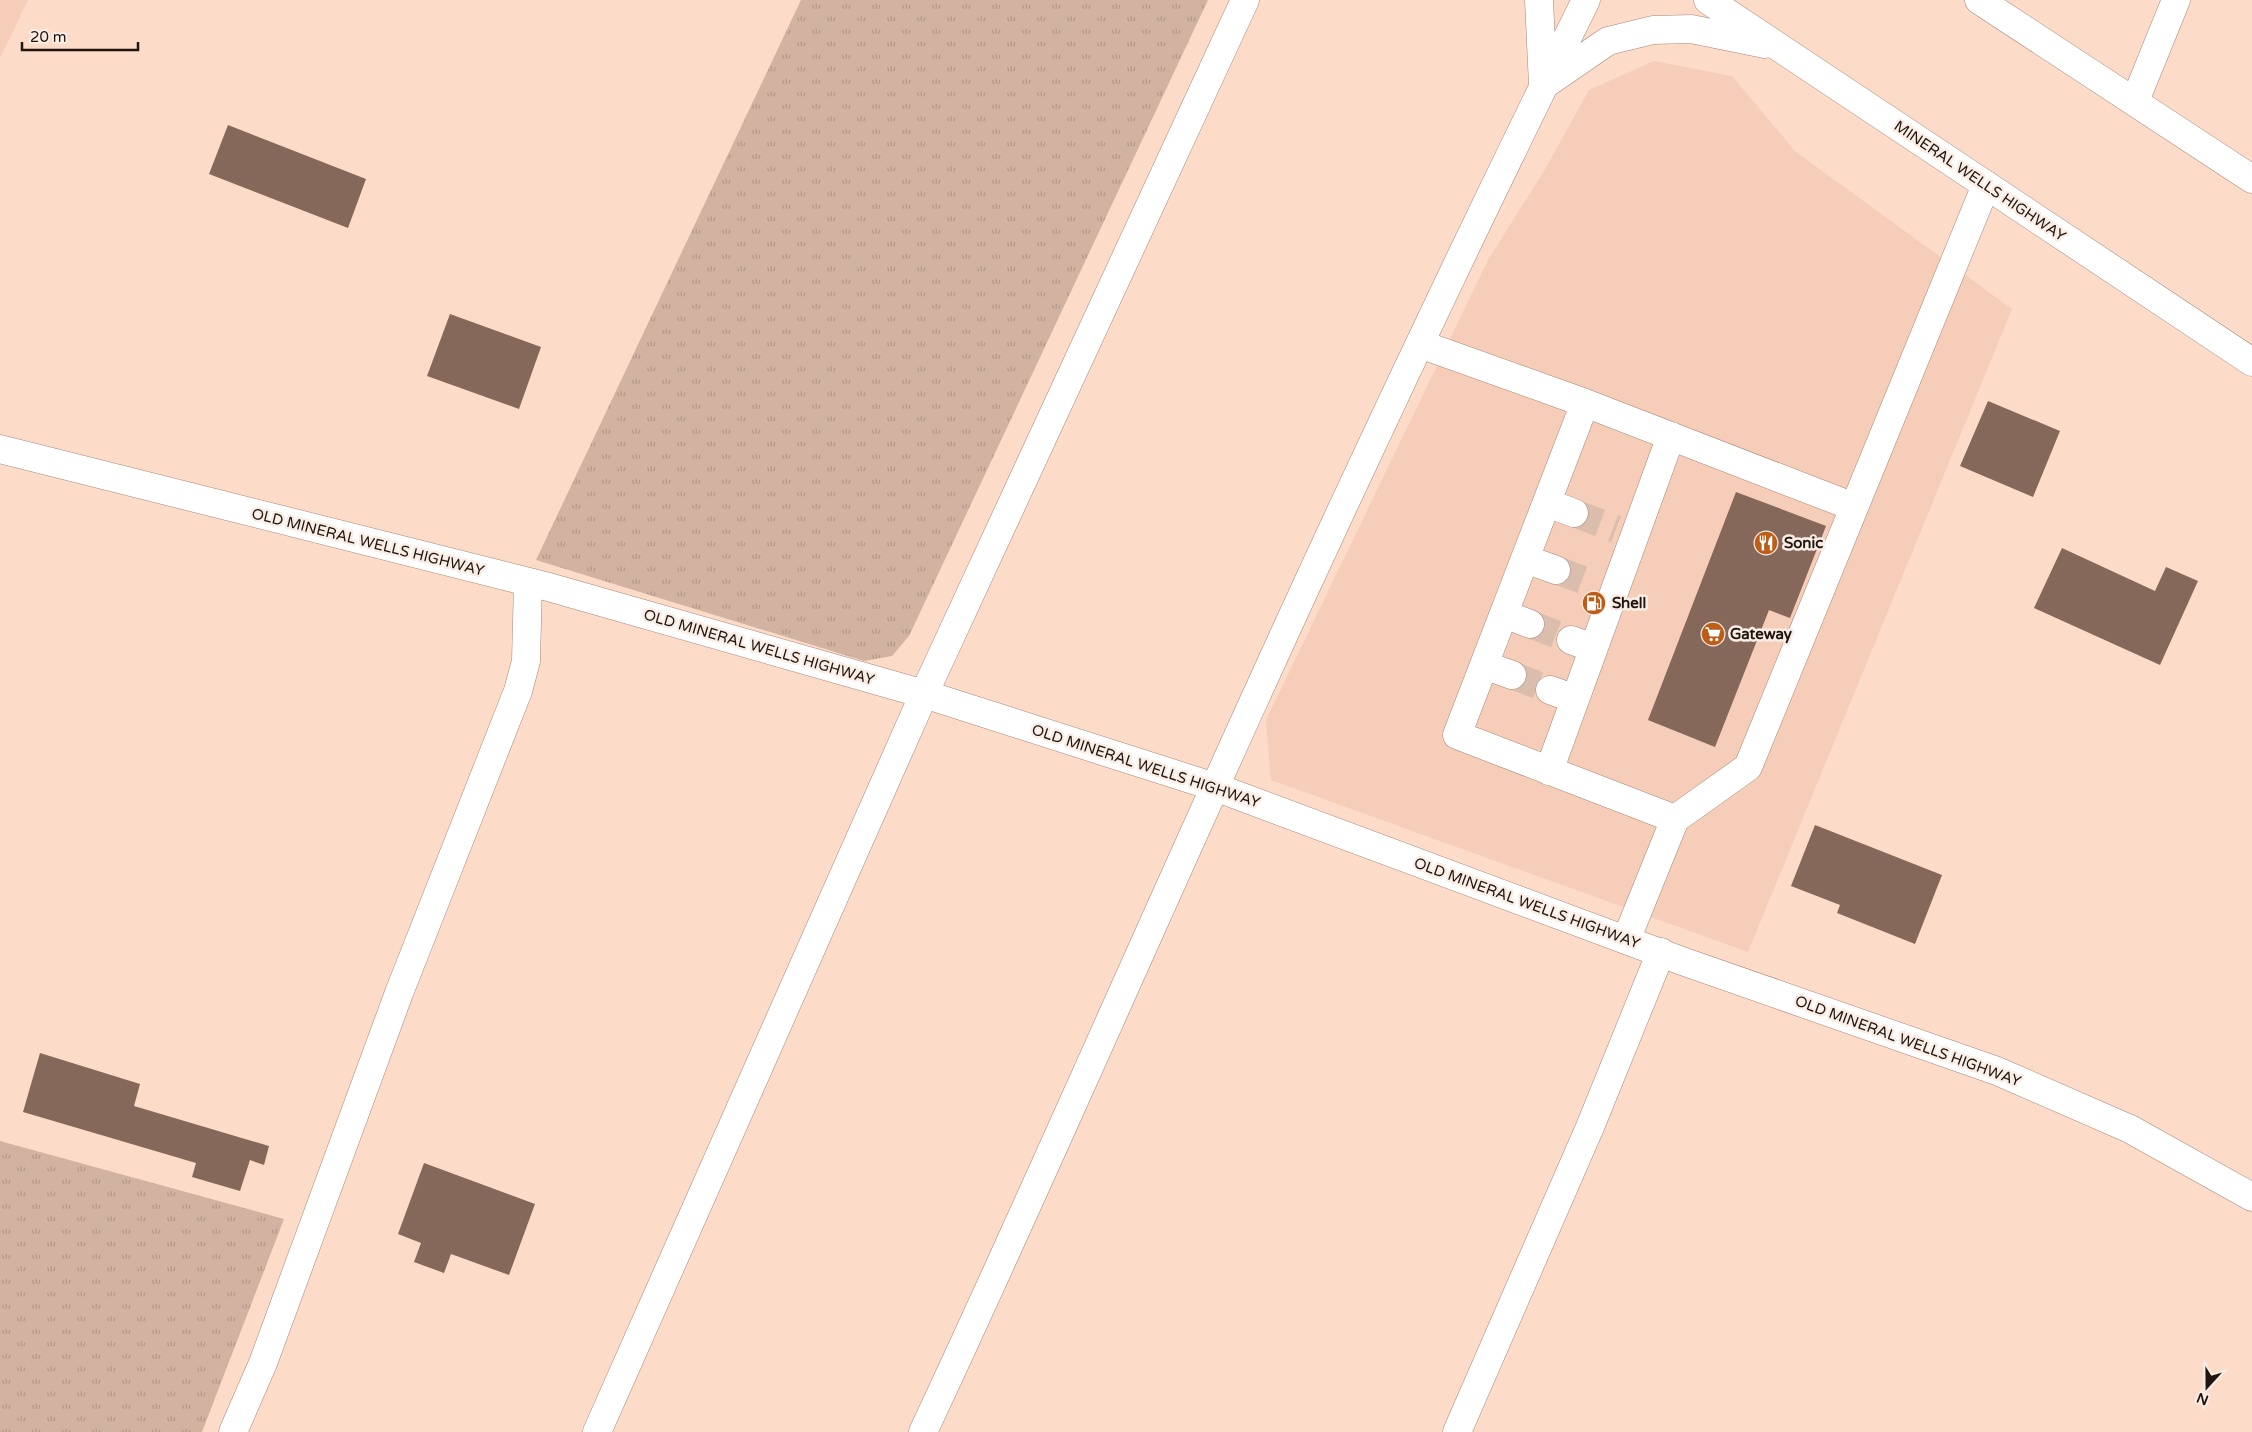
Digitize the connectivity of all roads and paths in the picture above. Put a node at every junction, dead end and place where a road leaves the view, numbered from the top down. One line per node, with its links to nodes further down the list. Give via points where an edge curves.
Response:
1 (1244, 0): 28 (main road)
2 (1539, 0): 8 (main road)
3 (1586, 0): 8 (main road)
4 (1708, 0): 7 (main road, MINERAL WELLS HIGHWAY)
5 (1979, 0): 9 (main road)
6 (2176, 0): 9 (main road)
7 (1777, 46): 8 (main road, via 1691,29 1654,30 1608,41); 11 (main road, MINERAL WELLS HIGHWAY)
8 (1543, 86): 12 (main road)
9 (2135, 101): 10 (main road)
10 (2252, 179)
11 (1986, 185): 13 (main road, MINERAL WELLS HIGHWAY); 18 (main road)
12 (1420, 344): 14 (main road); 31 (main road)
13 (2252, 362)
14 (1585, 403): 15 (main road); 17 (main road)
15 (1671, 436): 18 (main road); 29 (main road, via 1625,533 1582,644)
16 (0, 450): 22 (main road, OLD MINERAL WELLS HIGHWAY)
17 (1547, 503): 19 (main road); 20 (main road)
18 (1854, 507): 32 (main road, via 1748,767)
19 (1574, 513)
20 (1525, 559): 21 (main road); 23 (main road)
21 (1556, 570)
22 (528, 582): 28 (main road, OLD MINERAL WELLS HIGHWAY); 36 (main road, via 526,661 518,691 399,993 263,1363)
23 (1504, 614): 24 (main road); 25 (main road)
24 (1530, 624)
25 (1484, 665): 26 (main road); 30 (main road, via 1457,735)
26 (1512, 675)
27 (1550, 690): 29 (main road)
28 (924, 694): 31 (main road, OLD MINERAL WELLS HIGHWAY); 37 (main road)
29 (1575, 698): 30 (main road)
30 (1549, 771): 32 (main road)
31 (1215, 787): 33 (main road, OLD MINERAL WELLS HIGHWAY); 38 (main road, via 1000,1268)
32 (1675, 818): 33 (main road)
33 (1626, 940): 34 (main road, OLD MINERAL WELLS HIGHWAY)
34 (1660, 952): 35 (main road, OLD MINERAL WELLS HIGHWAY, via 1997,1071 2130,1129); 39 (main road, via 1590,1127)
35 (2252, 1197)
36 (233, 1432)
37 (597, 1432)
38 (923, 1432)
39 (1457, 1432)

